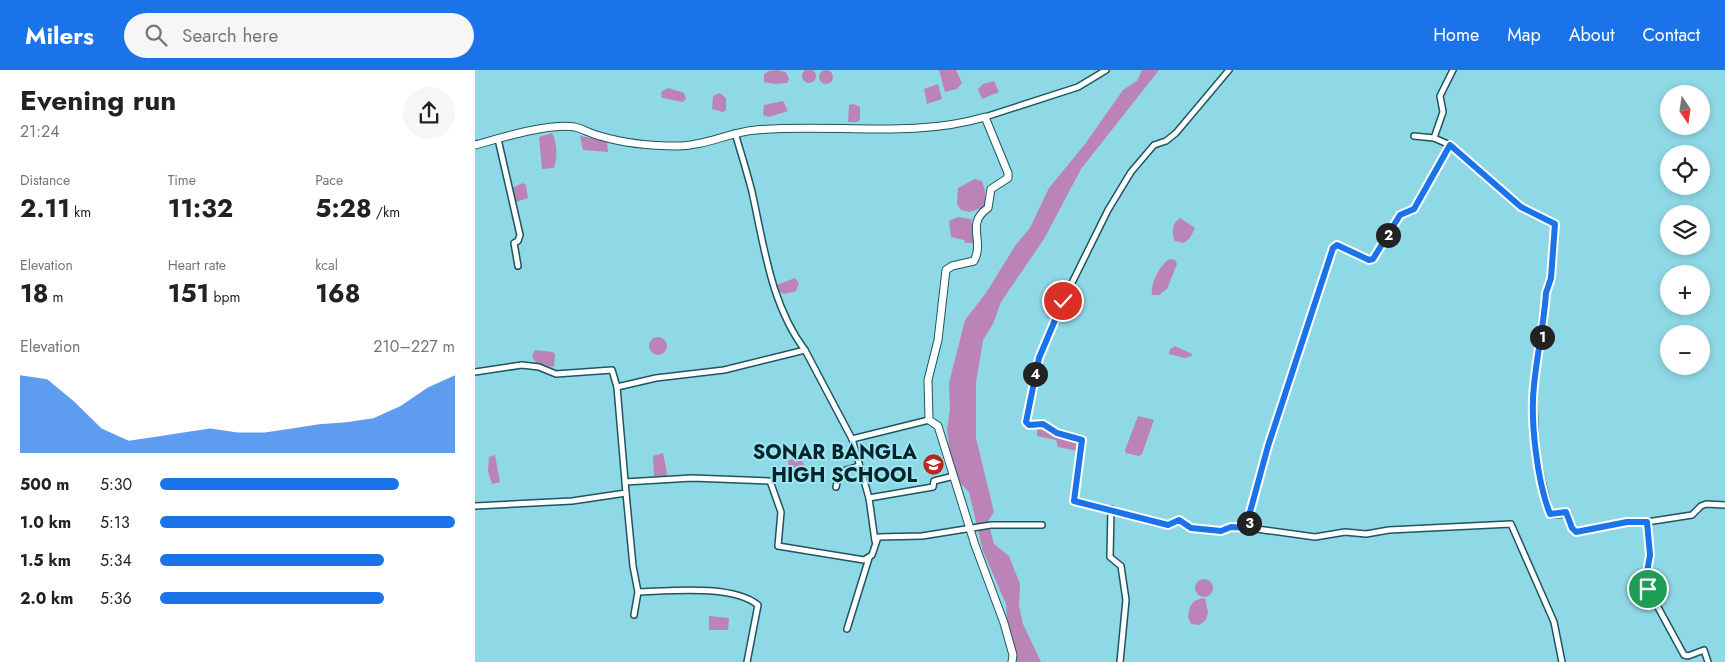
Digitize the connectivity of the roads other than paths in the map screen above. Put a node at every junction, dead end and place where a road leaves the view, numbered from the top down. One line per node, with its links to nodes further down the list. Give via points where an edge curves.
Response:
1 (1106, 70): 4 (street, via 1078,87)
2 (1229, 70): 25 (street, via 1176,133 1154,145 1131,172 1108,210 1039,358 1026,422 1029,425 1043,424 1057,433 1082,440 1074,501)
3 (1453, 70): 7 (street, via 1440,96 1443,112)
4 (985, 117): 5 (street, via 950,126 894,130 817,128); 15 (street, via 1008,178 991,188 988,208 975,222 977,247 974,261 946,270 928,380)
5 (735, 133): 8 (street, via 679,146 600,137 576,127 562,126); 12 (street, via 752,192 767,264 795,337)
6 (1414, 136): 7 (street)
7 (1434, 138): 10 (street)
8 (498, 139): 9 (street); 11 (street, via 519,235 514,243)
9 (475, 145)
10 (1450, 145): 26 (street, via 1521,207 1555,224 1551,278 1533,387 1536,456 1550,514 1566,512 1576,532 1627,522); 29 (street, via 1414,209 1400,215 1373,259 1337,245 1333,248 1268,446)
11 (517, 266)
12 (805, 350): 14 (street, via 724,370 656,378); 16 (street)
13 (475, 372): 14 (street, via 522,365 539,366 556,374 612,370)
14 (617, 387): 19 (street)
15 (929, 420): 16 (street); 18 (street, via 938,426)
16 (852, 439): 17 (street)
17 (859, 466): 20 (street, via 839,474); 22 (street)
18 (954, 476): 22 (street, via 934,481 933,487); 28 (street)
19 (625, 482): 21 (street); 31 (street, via 692,478 770,481 781,512 778,546 864,560)
20 (836, 487)
21 (625, 493): 24 (street, via 572,501); 32 (street)
22 (869, 498): 30 (street)
23 (1725, 505): 26 (street, via 1706,504 1692,515)
24 (475, 506)
25 (1111, 509): 29 (street, via 1168,525 1179,520 1191,528 1221,531 1231,527); 37 (street, via 1110,557 1121,566 1126,600)
26 (1647, 522): 39 (street, via 1650,555 1646,584 1651,599 1684,656 1704,650)
27 (1042, 525): 28 (street)
28 (972, 528): 30 (street, via 922,536 877,537); 36 (street, via 1004,623 1013,654)
29 (1248, 528): 38 (street, via 1315,537 1345,532 1366,534 1511,524 1554,622)
30 (875, 541): 31 (street)
31 (869, 558): 34 (street)
32 (638, 592): 33 (street); 35 (street, via 736,594 758,605)
33 (634, 615)
34 (847, 629)
35 (747, 662)
36 (1012, 662)
37 (1120, 662)
38 (1562, 662)
39 (1708, 662)

